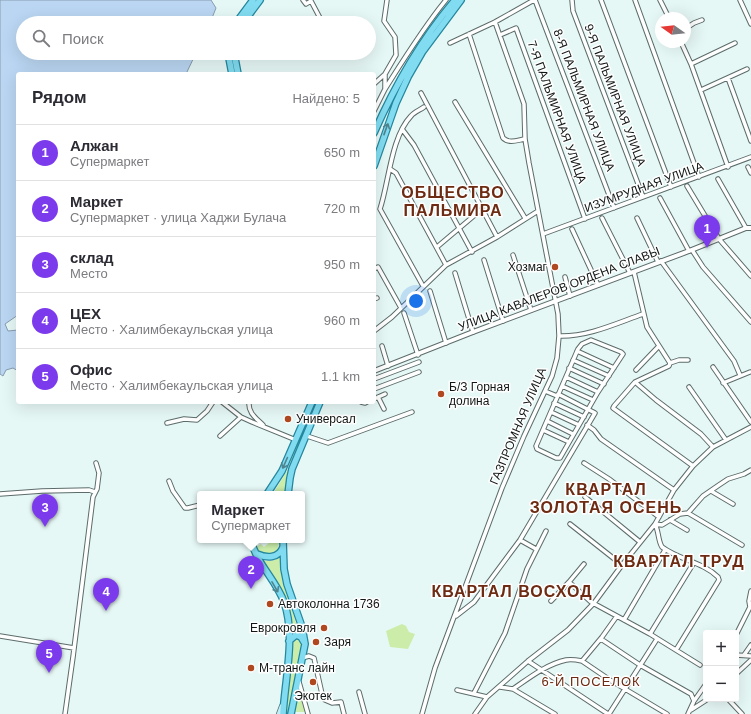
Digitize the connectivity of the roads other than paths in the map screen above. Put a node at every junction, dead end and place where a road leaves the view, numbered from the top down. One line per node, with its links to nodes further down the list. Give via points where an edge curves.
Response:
1 (253, 0): 16 (main road)
2 (260, 0): 16 (main road)
3 (303, 0): 13 (street, via 306,4)
4 (387, 0): 33 (street, via 384,20 395,37 396,56)
5 (446, 0): 36 (street)
6 (455, 0): 42 (main road, via 410,63)
7 (461, 0): 47 (main road, one-way to 7, via 408,77 423,51)
8 (534, 0): 19 (street); 58 (street, 8-Я ПАЛЬМИРНАЯ УЛИЦА)
9 (572, 0): 56 (street, 9-Я ПАЛЬМИРНАЯ УЛИЦА, via 573,11)
10 (601, 0): 55 (street)
11 (635, 0): 52 (street)
12 (660, 0): 15 (street)
13 (312, 1): 17 (street)
14 (742, 1): 20 (street)
15 (666, 12)
16 (245, 16)
17 (319, 16)
18 (702, 20): 21 (street)
19 (495, 22): 22 (street); 23 (street, ГАЗПРОМНАЯ УЛИЦА)
20 (751, 24)
21 (691, 26)
22 (469, 34): 24 (street); 44 (street, via 504,138 509,142)
23 (500, 35): 44 (street, ГАЗПРОМНАЯ УЛИЦА, via 524,104); 64 (street, 7-Я ПАЛЬМИРНАЯ УЛИЦА, via 516,28)
24 (450, 43)
25 (735, 43): 29 (street)
26 (684, 48): 29 (street)
27 (229, 60): 31 (main road)
28 (235, 60): 32 (main road)
29 (691, 64): 37 (street)
30 (747, 69): 34 (street)
31 (232, 72)
32 (238, 72)
33 (385, 74): 35 (street); 36 (street)
34 (728, 78): 37 (street); 45 (street)
35 (376, 82)
36 (385, 89): 40 (street)
37 (701, 90): 48 (street)
38 (421, 93): 59 (street)
39 (455, 102): 61 (street)
40 (376, 107)
41 (424, 107): 43 (street, via 412,114)
42 (376, 129)
43 (402, 129): 50 (street, via 394,148); 65 (street, via 414,145)
44 (525, 139): 60 (street, ГАЗПРОМНАЯ УЛИЦА)
45 (751, 141)
46 (751, 157): 48 (street, ИЗУМРУДНАЯ УЛИЦА)
47 (376, 160)
48 (728, 167): 52 (street, ИЗУМРУДНАЯ УЛИЦА)
49 (748, 167): 51 (street)
50 (390, 169): 72 (street, via 396,173); 85 (street, via 380,210)
51 (751, 173)
52 (699, 177): 55 (street, ИЗУМРУДНАЯ УЛИЦА)
53 (718, 179): 66 (street)
54 (687, 186): 71 (street)
55 (671, 188): 56 (street, ИЗУМРУДНАЯ УЛИЦА)
56 (643, 197): 58 (street, ИЗУМРУДНАЯ УЛИЦА)
57 (660, 198): 73 (street)
58 (614, 208): 64 (street, ИЗУМРУДНАЯ УЛИЦА)
59 (482, 209): 65 (street); 70 (street)
60 (538, 211): 61 (street); 69 (street, ГАЗПРОМНАЯ УЛИЦА)
61 (526, 218): 70 (street)
62 (602, 218): 80 (street)
63 (637, 218): 77 (street)
64 (585, 219): 69 (street, ИЗУМРУДНАЯ УЛИЦА)
65 (459, 228): 72 (street); 74 (street)
66 (746, 228): 67 (street, УЛИЦА КАВАЛЕРОВ ОРДЕНА СЛАВЫ); 71 (street, УЛИЦА КАВАЛЕРОВ ОРДЕНА СЛАВЫ)
67 (751, 228)
68 (572, 229): 84 (street)
69 (543, 234): 88 (street, ГАЗПРОМНАЯ УЛИЦА)
70 (497, 237): 74 (street)
71 (719, 238): 73 (street, УЛИЦА КАВАЛЕРОВ ОРДЕНА СЛАВЫ); 82 (street)
72 (437, 247): 78 (street)
73 (690, 250): 77 (street, УЛИЦА КАВАЛЕРОВ ОРДЕНА СЛАВЫ); 94 (street)
74 (472, 252): 78 (street)
75 (512, 255): 90 (street)
76 (484, 260): 93 (street)
77 (659, 262): 80 (street, УЛИЦА КАВАЛЕРОВ ОРДЕНА СЛАВЫ); 116 (street, via 734,361)
78 (446, 265): 85 (street)
79 (376, 268): 89 (street)
80 (632, 272): 84 (street, УЛИЦА КАВАЛЕРОВ ОРДЕНА СЛАВЫ); 92 (street)
81 (455, 273): 96 (street)
82 (751, 276)
83 (565, 277): 87 (street)
84 (598, 285): 87 (street, УЛИЦА КАВАЛЕРОВ ОРДЕНА СЛАВЫ)
85 (423, 286): 89 (street)
86 (430, 291): 98 (street)
87 (570, 296): 88 (street, УЛИЦА КАВАЛЕРОВ ОРДЕНА СЛАВЫ)
88 (556, 301): 90 (street, УЛИЦА КАВАЛЕРОВ ОРДЕНА СЛАВЫ); 97 (street, ГАЗПРОМНАЯ УЛИЦА)
89 (401, 308): 95 (street)
90 (531, 310): 93 (street, УЛИЦА КАВАЛЕРОВ ОРДЕНА СЛАВЫ)
91 (404, 313): 102 (street)
92 (643, 314): 97 (street, via 572,336); 100 (street, via 648,331)
93 (504, 321): 96 (street, УЛИЦА КАВАЛЕРОВ ОРДЕНА СЛАВЫ)
94 (751, 322)
95 (376, 329)
96 (473, 332): 98 (street, УЛИЦА КАВАЛЕРОВ ОРДЕНА СЛАВЫ)
97 (559, 336): 126 (street, ГАЗПРОМНАЯ УЛИЦА, via 557,358)
98 (446, 343): 102 (street, УЛИЦА КАВАЛЕРОВ ОРДЕНА СЛАВЫ)
99 (382, 346): 107 (street)
100 (659, 346): 106 (street); 111 (street)
101 (577, 351): 103 (street); 110 (street); 110 (street, via 582,344 591,340 622,352)
102 (418, 355): 107 (street, УЛИЦА КАВАЛЕРОВ ОРДЕНА СЛАВЫ)
103 (573, 360): 109 (street); 117 (street)
104 (688, 360): 106 (street)
105 (420, 362): 113 (street)
106 (670, 363): 120 (street, via 669,366)
107 (389, 366): 112 (street, УЛИЦА КАВАЛЕРОВ ОРДЕНА СЛАВЫ); 113 (street)
108 (713, 367): 121 (street)
109 (569, 368): 118 (street); 122 (street)
110 (614, 368): 117 (street)
111 (636, 370)
112 (376, 371)
113 (392, 372): 119 (street)
114 (419, 372): 125 (street)
115 (750, 372): 116 (street)
116 (740, 375): 121 (street)
117 (609, 376): 122 (street)
118 (566, 377): 123 (street); 127 (street)
119 (376, 378)
120 (635, 382): 158 (street, via 702,434); 161 (street, via 613,408)
121 (723, 383): 145 (street)
122 (604, 384): 127 (street)
123 (562, 386): 129 (street); 131 (street)
124 (689, 387): 156 (street)
125 (376, 388)
126 (545, 391): 129 (street); 196 (street, ГАЗПРОМНАЯ УЛИЦА, via 502,488)
127 (598, 392): 131 (street)
128 (385, 394): 130 (street)
129 (558, 395): 132 (street); 139 (street)
130 (376, 398): 138 (street)
131 (593, 400): 139 (street)
132 (554, 403): 141 (street); 143 (street)
133 (212, 404): 146 (street, via 197,420 184,419)
134 (225, 404): 142 (street)
135 (249, 404): 149 (street, via 251,414)
136 (311, 404): 155 (main road)
137 (319, 404): 154 (main road)
138 (384, 409)
139 (589, 409): 143 (street); 148 (street, via 595,412)
140 (412, 412): 154 (street, via 328,443)
141 (551, 412): 144 (street); 147 (street)
142 (241, 417): 149 (street); 153 (street)
143 (584, 417): 147 (street)
144 (547, 421): 151 (street); 152 (street)
145 (751, 422)
146 (167, 424)
147 (578, 425): 152 (street)
148 (587, 425): 164 (street, via 601,439); 180 (street)
149 (264, 426): 155 (street)
150 (750, 429): 156 (street)
151 (543, 430): 157 (street); 157 (street, via 536,448 556,458 560,458)
152 (574, 434): 157 (street)
153 (220, 436)
154 (307, 436): 166 (main road, via 292,470)
155 (296, 440): 165 (main road, one-way to 165, via 282,471)
156 (726, 440): 158 (street)
157 (568, 442)
158 (713, 447): 161 (street)
159 (96, 463): 168 (street, via 99,473)
160 (584, 463): 174 (street, via 620,486)
161 (693, 466): 164 (street)
162 (751, 470): 167 (street, via 728,479)
163 (168, 481): 172 (street, via 185,508)
164 (674, 490): 174 (street)
165 (269, 491)
166 (288, 491)
167 (711, 491): 171 (street); 173 (street)
168 (95, 492): 169 (street, via 42,491); 207 (street)
169 (0, 494)
170 (585, 497): 181 (street)
171 (733, 504)
172 (197, 506)
173 (688, 513): 175 (street); 184 (street)
174 (658, 517): 177 (street)
175 (670, 520): 177 (street, via 662,525); 178 (street)
176 (570, 524): 190 (street)
177 (655, 524): 181 (street); 186 (street, via 660,544)
178 (687, 530)
179 (546, 531): 185 (street)
180 (520, 540): 185 (street); 196 (street, via 474,602)
181 (640, 542): 190 (street)
182 (252, 543): 187 (main road)
183 (283, 543): 187 (main road, via 280,552 275,556 266,557); 205 (main road, via 286,576)
184 (742, 545)
185 (536, 549): 227 (street, via 505,632)
186 (665, 550): 189 (street); 198 (street)
187 (256, 553): 204 (main road, one-way to 204, via 283,600 288,616)
188 (584, 564): 191 (street)
189 (693, 564): 200 (street); 208 (street, via 716,575 719,580)
190 (622, 565): 194 (street)
191 (569, 582): 193 (street); 194 (street)
192 (751, 591): 195 (street)
193 (551, 601)
194 (594, 603): 197 (street); 214 (street, via 568,630)
195 (750, 607): 199 (street)
196 (455, 616): 241 (street, ГАЗПРОМНАЯ УЛИЦА, via 435,668)
197 (617, 616): 198 (street); 203 (street)
198 (624, 620): 200 (street)
199 (738, 630)
200 (650, 634): 202 (street)
201 (0, 636): 207 (street)
202 (657, 638): 208 (street); 216 (street)
203 (601, 639): 215 (street); 216 (street)
204 (288, 641): 205 (main road, via 296,635 302,638); 230 (main road)
205 (305, 644): 212 (main road)
206 (751, 645): 210 (street)
207 (74, 648): 234 (street)
208 (676, 650): 217 (street)
209 (739, 655): 210 (street)
210 (744, 655): 211 (street)
211 (751, 656)
212 (302, 659): 220 (main road); 239 (street, via 312,656 325,700 332,703 341,702)
213 (751, 660): 219 (street)
214 (528, 661): 218 (street); 221 (street)
215 (582, 661): 218 (street, via 566,660); 222 (street)
216 (640, 665): 222 (street); 229 (street, via 691,694)
217 (700, 665)
218 (542, 670): 224 (street); 244 (street)
219 (739, 671)
220 (297, 678): 237 (main road); 238 (street)
221 (500, 686): 224 (street); 228 (street)
222 (625, 688): 244 (street); 245 (street)
223 (703, 688): 229 (street)
224 (513, 689): 243 (street)
225 (457, 690): 227 (street)
226 (360, 692): 240 (street)
227 (474, 693): 228 (street)
228 (487, 697): 242 (street)
229 (694, 701): 233 (street)
230 (284, 702): 235 (main road); 236 (main road)
231 (704, 702): 233 (street)
232 (731, 702): 246 (street)
233 (689, 712)
234 (65, 714)
235 (279, 714)
236 (283, 714)
237 (291, 714)
238 (308, 714)
239 (344, 714)
240 (365, 714)
241 (422, 714)
242 (475, 714)
243 (555, 714)
244 (609, 714)
245 (667, 714)
246 (742, 714)

